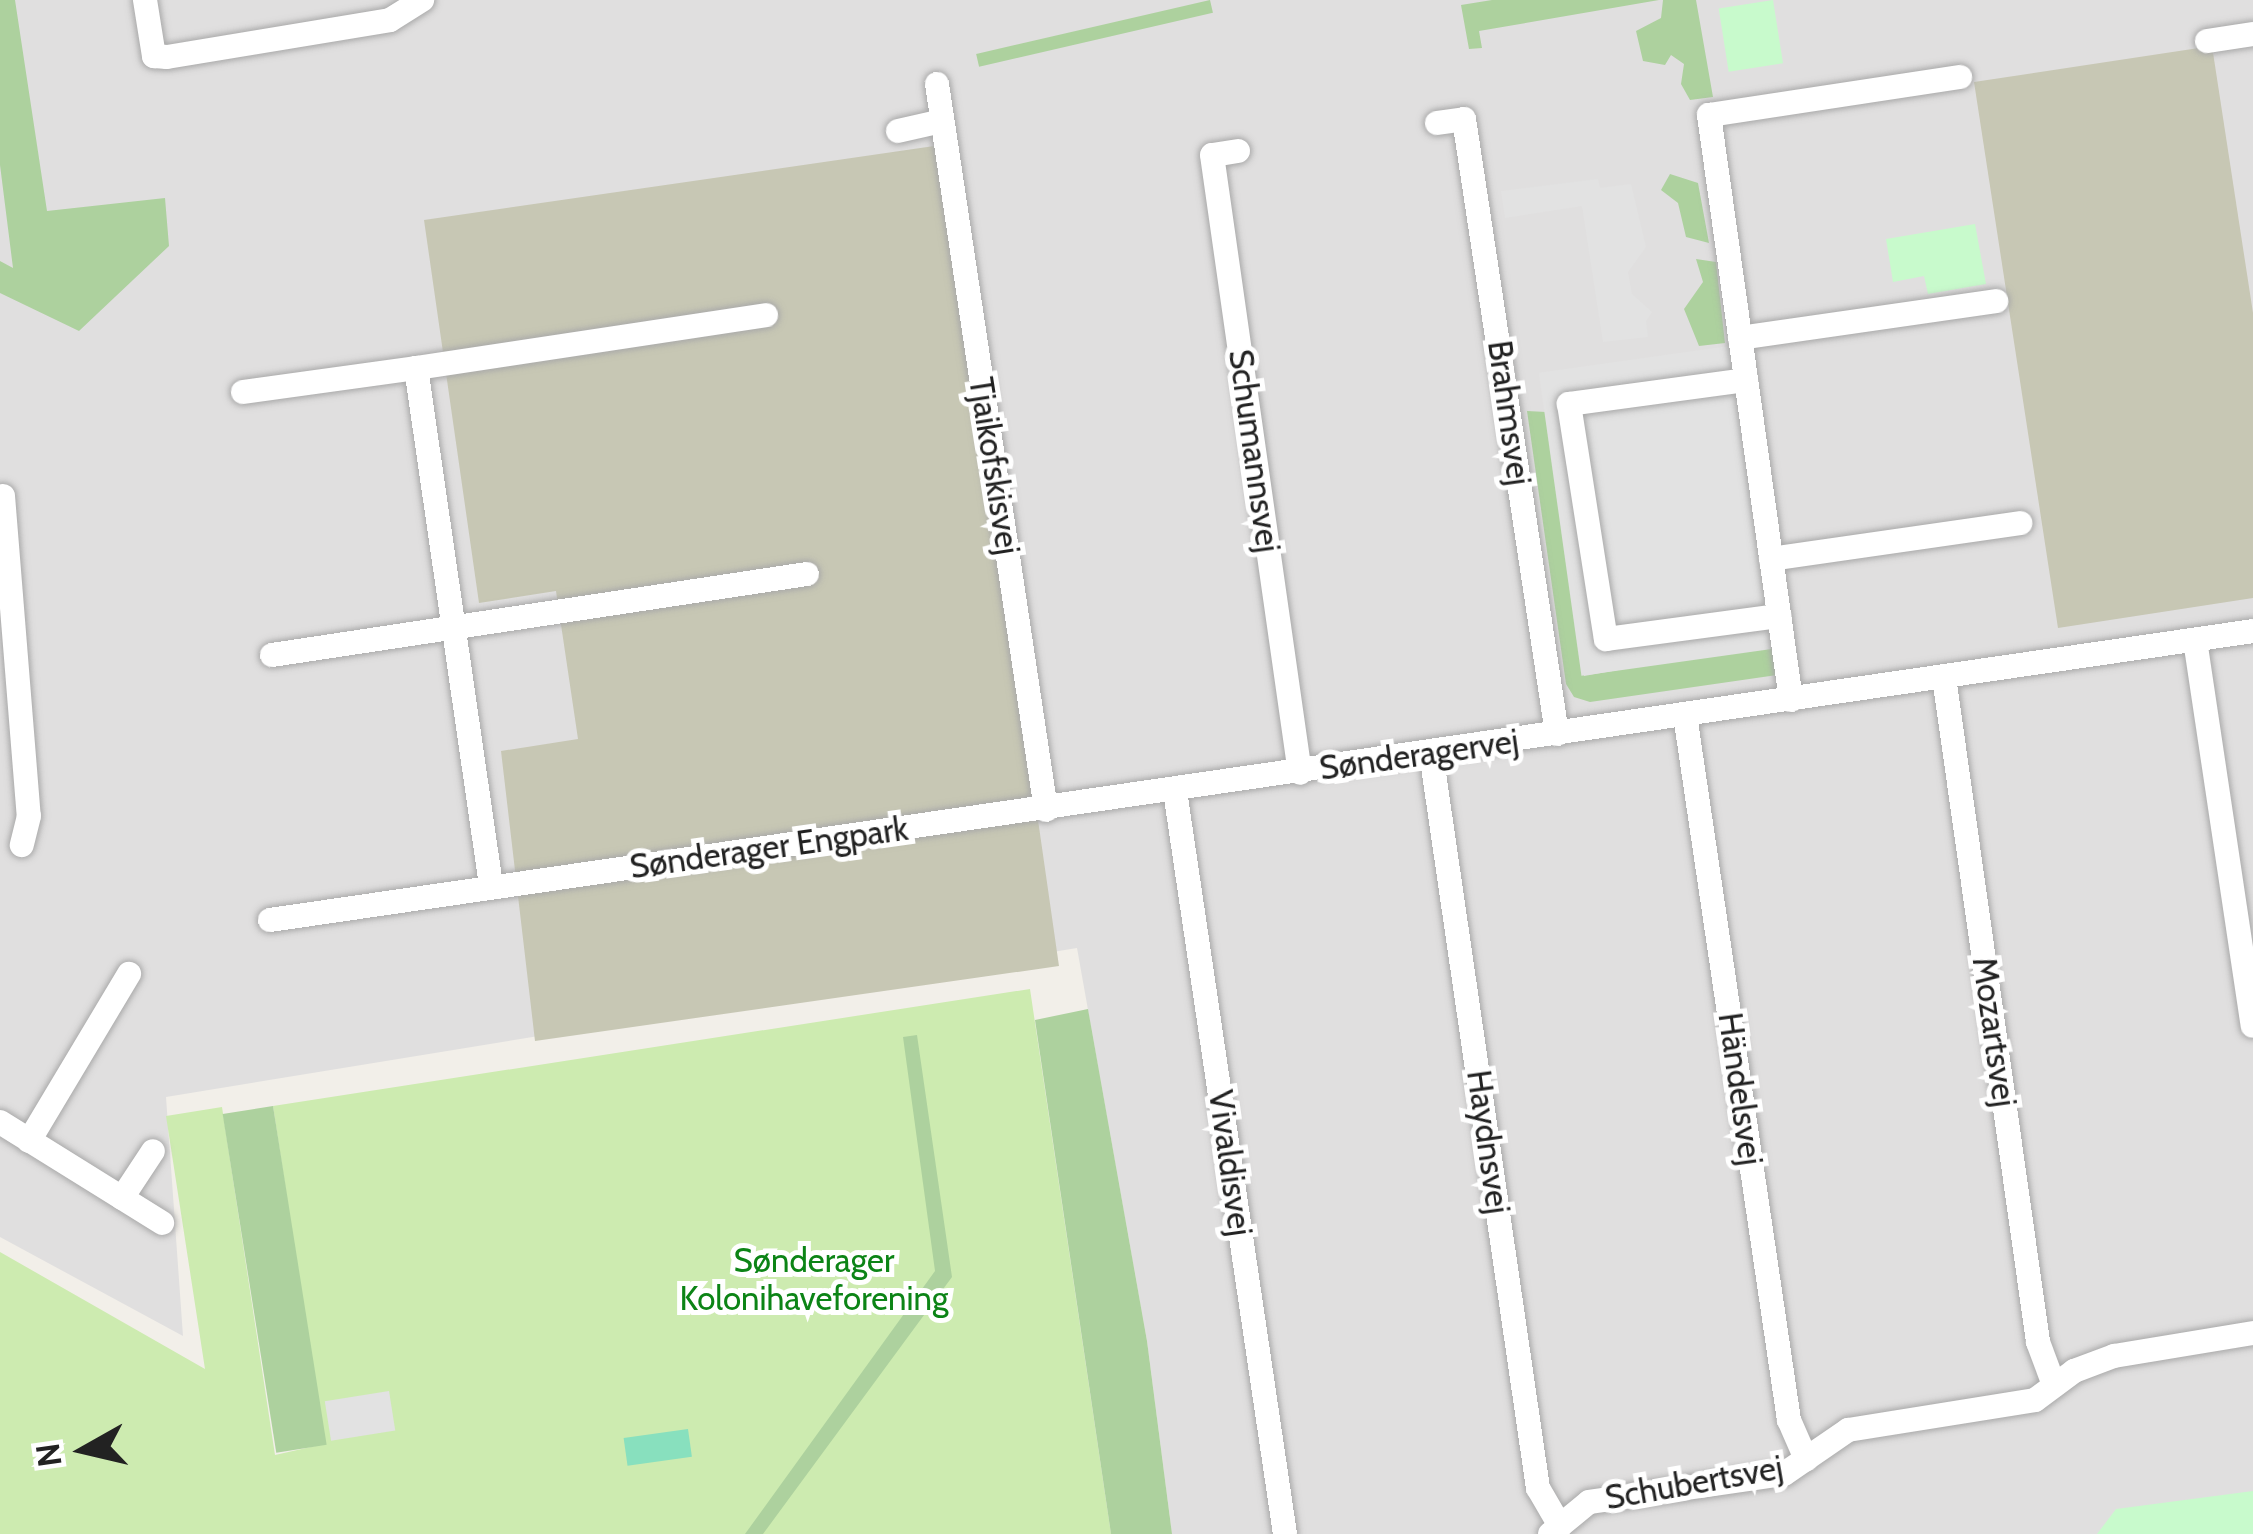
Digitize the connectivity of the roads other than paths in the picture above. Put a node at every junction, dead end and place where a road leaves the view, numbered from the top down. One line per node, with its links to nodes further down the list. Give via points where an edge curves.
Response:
1 (145, 0): 2 (street, via 154,56 390,20)
2 (422, 0)
3 (2253, 34): 4 (street)
4 (2207, 41)
5 (1960, 77): 13 (street, via 1708,115)
6 (937, 85): 7 (street, Tjaikofskisvej)
7 (942, 122): 9 (street); 34 (street, Tjaikofskisvej)
8 (1437, 123): 30 (street, Brahmsvej, via 1464,119)
9 (898, 131)
10 (1238, 151): 32 (street, Schumannsvej, via 1212,154)
11 (1996, 301): 13 (street)
12 (766, 315): 14 (street)
13 (1740, 338): 15 (street)
14 (416, 368): 16 (street); 23 (street)
15 (1746, 380): 19 (street); 22 (street, via 1569,404 1606,639)
16 (242, 392)
17 (3, 496): 21 (street)
18 (2020, 523): 19 (street)
19 (1771, 559): 22 (street)
20 (807, 574): 23 (street)
21 (6, 601): 35 (street, via 29,816)
22 (1779, 616): 28 (street)
23 (453, 631): 26 (street); 36 (street)
24 (2253, 631): 25 (street, Sønderagervej)
25 (2195, 640): 27 (street, Sønderagervej); 39 (street)
26 (272, 656)
27 (1944, 677): 28 (street, Sønderagervej); 46 (street, Mozartsvej, via 2038,1342)
28 (1791, 700): 29 (street, Sønderagervej)
29 (1685, 716): 30 (street, Sønderagervej); 47 (street, Händelsvej, via 1789,1420)
30 (1557, 734): 31 (street, Sønderagervej)
31 (1431, 753): 32 (street, Sønderagervej); 48 (street, Haydnsvej, via 1538,1488)
32 (1300, 773): 33 (street, Sønderagervej)
33 (1175, 791): 34 (street, Sønderagervej); 49 (street, Vivaldisvej)
34 (1046, 810): 36 (street, Sønderager Engpark)
35 (22, 845)
36 (491, 885): 37 (street, Sønderager Engpark)
37 (270, 920)
38 (129, 974): 41 (street)
39 (2253, 1026)
40 (0, 1122): 41 (street)
41 (29, 1141): 43 (street)
42 (153, 1151): 43 (street)
43 (122, 1198): 44 (street)
44 (162, 1223)
45 (2253, 1333): 46 (street, Schubertsvej, via 2114,1356)
46 (2054, 1385): 47 (street, Schubertsvej, via 2035,1400 1848,1430)
47 (1806, 1459): 48 (street, Schubertsvej, via 1784,1474 1589,1502)
48 (1555, 1530)
49 (1286, 1534)

